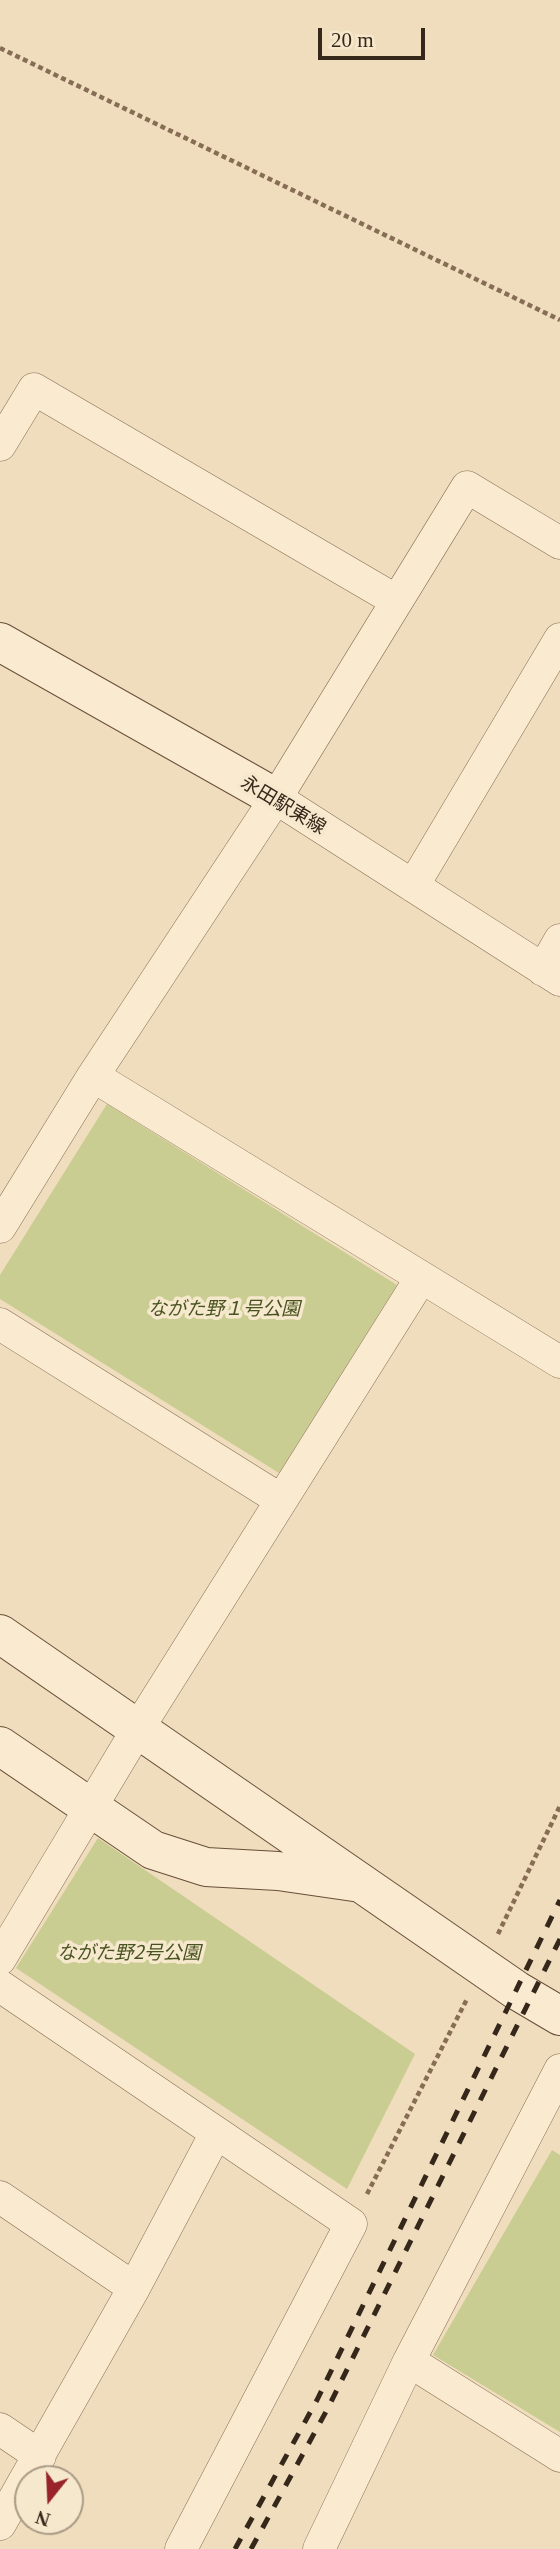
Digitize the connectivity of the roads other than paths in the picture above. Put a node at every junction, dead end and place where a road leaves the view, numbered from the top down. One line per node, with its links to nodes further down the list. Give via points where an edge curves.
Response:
1 (0, 445): 3 (street, via 34,389)
2 (560, 543): 3 (street, via 467,487)
3 (397, 601): 6 (street)
4 (560, 639): 7 (street)
5 (0, 642): 6 (street, 永田駅東線)
6 (276, 798): 7 (street, 永田駅東線); 10 (street)
7 (413, 886): 9 (street, 永田駅東線)
8 (560, 940): 9 (street)
9 (552, 975)
10 (93, 1076): 11 (street); 12 (street)
11 (0, 1227)
12 (421, 1278): 14 (street); 15 (street)
13 (0, 1324): 15 (street)
14 (560, 1362)
15 (281, 1500): 17 (street)
16 (0, 1634): 17 (street)
17 (139, 1727): 19 (street); 20 (street)
18 (0, 1746): 19 (street)
19 (90, 1810): 20 (street, via 153,1850 206,1867); 21 (street)
20 (363, 1883): 23 (street)
21 (0, 1959)
22 (0, 1986): 25 (street)
23 (560, 2016)
24 (560, 2070): 28 (street)
25 (216, 2133): 27 (street); 33 (street, via 351,2224)
26 (0, 2197): 27 (street)
27 (134, 2287): 30 (street)
28 (409, 2361): 31 (street); 34 (street)
29 (0, 2429): 30 (street)
30 (40, 2456): 32 (street)
31 (560, 2456)
32 (0, 2524)
33 (181, 2549)
34 (319, 2549)

